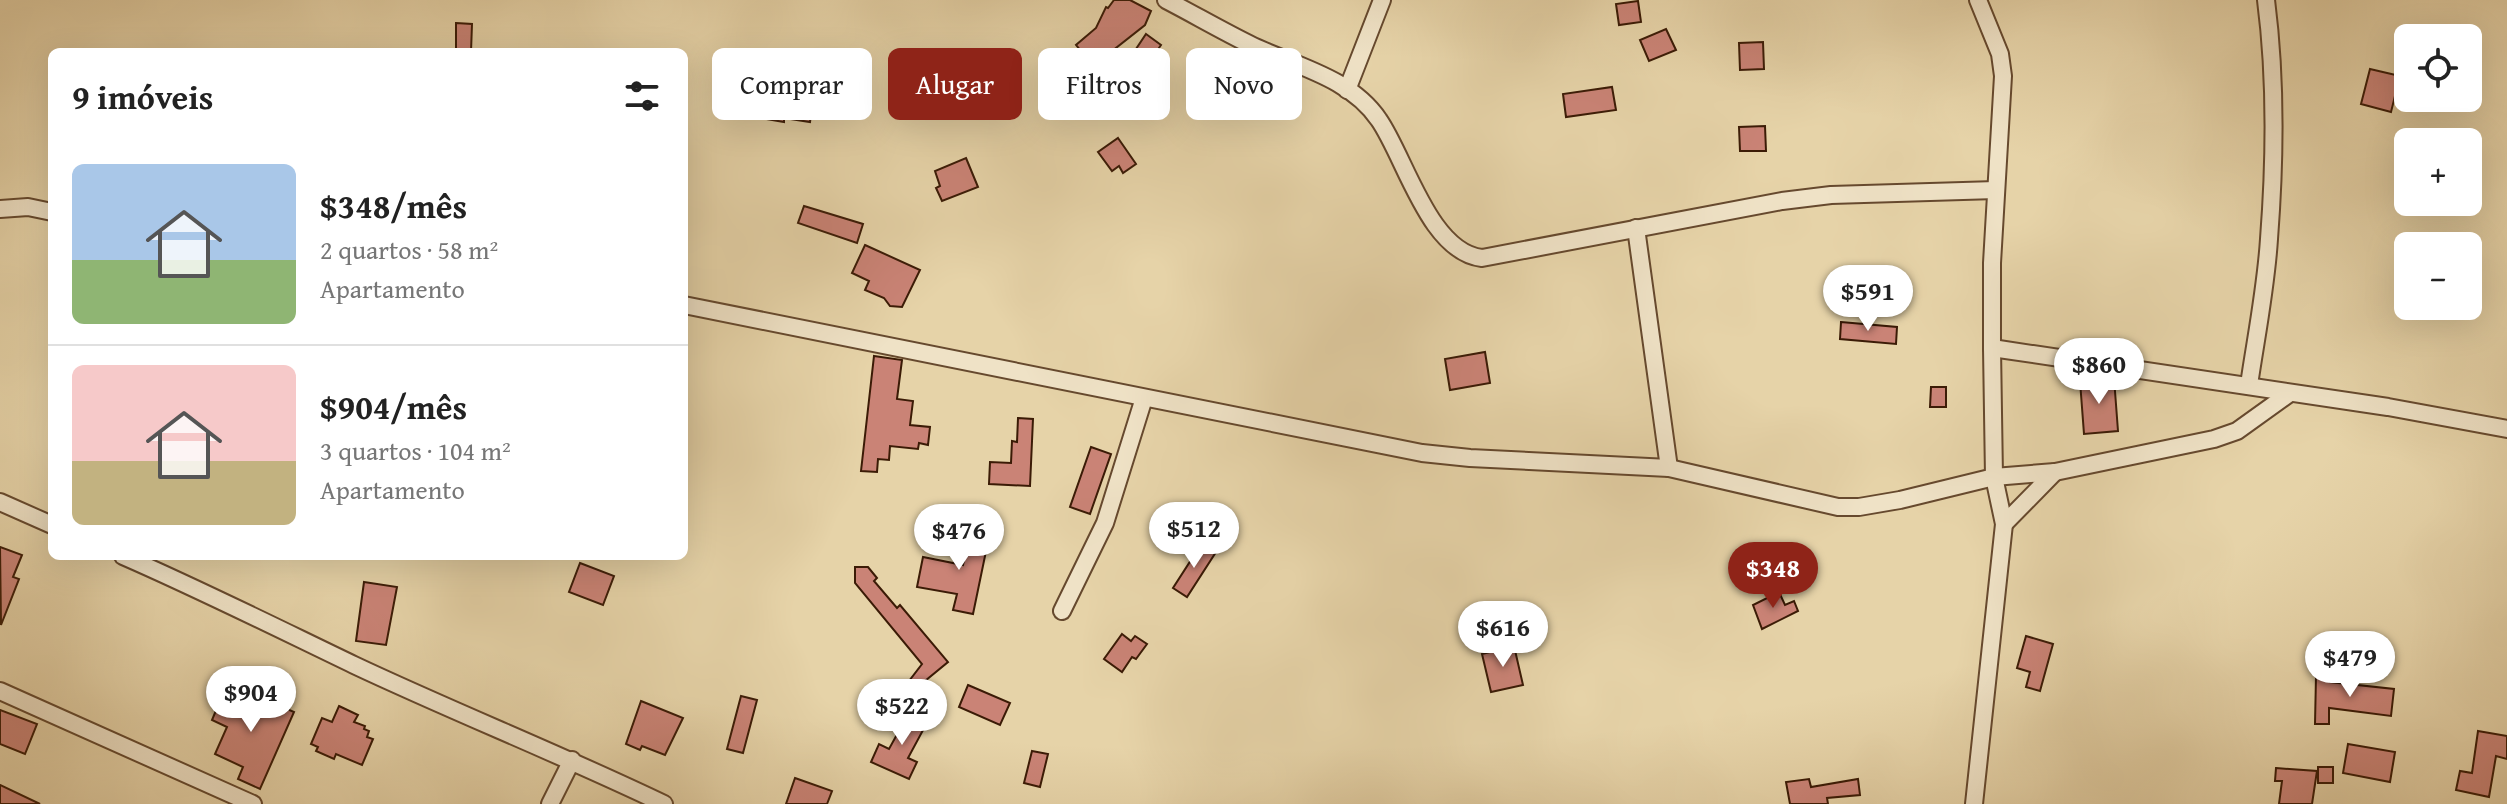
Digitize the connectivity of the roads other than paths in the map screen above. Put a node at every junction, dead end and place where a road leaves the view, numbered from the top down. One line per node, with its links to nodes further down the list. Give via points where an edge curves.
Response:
1 (1166, 0): 5 (street)
2 (1382, 0): 5 (street)
3 (1978, 0): 6 (street, via 2000,54 2003,76)
4 (2266, 0): 12 (street, via 2272,60 2270,229)
5 (1347, 90): 9 (street, via 1379,118 1410,184 1462,253 1482,258)
6 (1996, 190): 9 (street, via 1831,195); 11 (street)
7 (0, 209): 8 (street)
8 (48, 211)
9 (1636, 228): 16 (street)
10 (688, 306): 14 (street)
11 (1992, 348): 12 (street); 18 (street)
12 (2249, 385): 13 (street)
13 (2290, 393): 15 (street); 17 (street, via 2227,436)
14 (1144, 398): 16 (street, via 1422,453); 23 (street, via 1105,523)
15 (2507, 429)
16 (1669, 468): 18 (street, via 1838,507 1900,500)
17 (2055, 472): 18 (street); 21 (street)
18 (1994, 477): 21 (street)
19 (0, 502): 20 (street)
20 (48, 523)
21 (2004, 524): 30 (street)
22 (132, 560): 25 (street)
23 (1062, 611)
24 (0, 692): 26 (street); 27 (street)
25 (572, 760): 28 (street); 29 (street)
26 (245, 804)
27 (253, 804)
28 (550, 804)
29 (664, 804)
30 (1974, 804)

